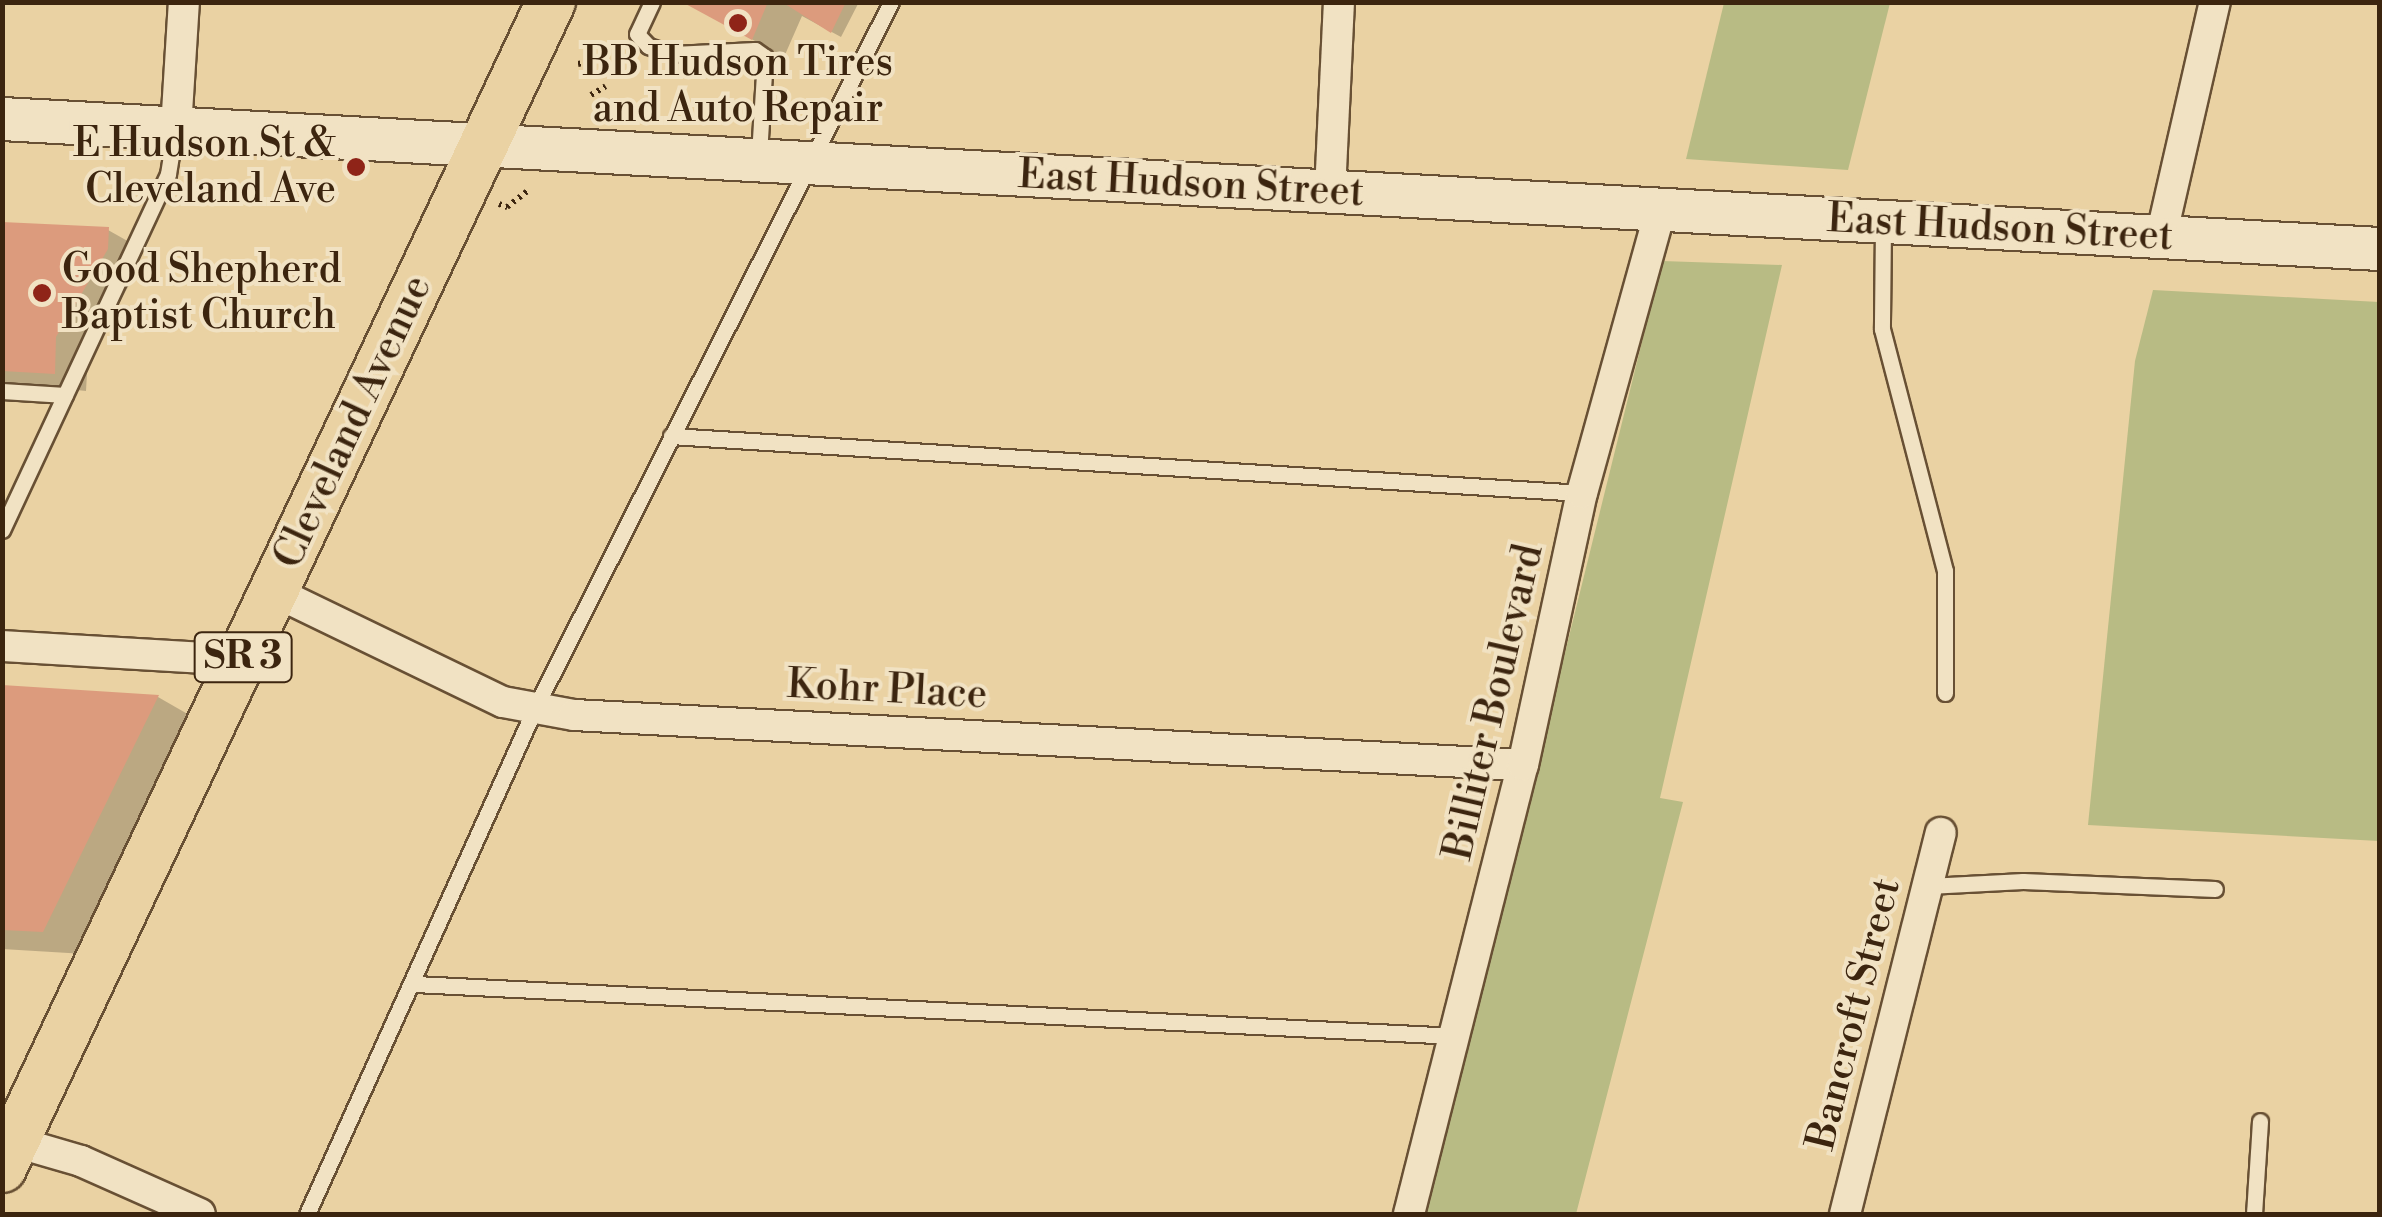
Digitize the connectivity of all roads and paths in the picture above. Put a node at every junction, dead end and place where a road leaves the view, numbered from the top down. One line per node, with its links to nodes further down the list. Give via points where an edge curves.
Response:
1 (184, 2): 12 (street)
2 (551, 2): 13 (main road, Cleveland Avenue / SR 3)
3 (652, 2): 14 (lane, via 637,34 648,46 673,54 755,50 765,58)
4 (891, 2): 15 (lane)
5 (1339, 2): 16 (street)
6 (2214, 2): 19 (street)
7 (594, 61): 8 (path)
8 (578, 64)
9 (606, 86): 10 (path)
10 (591, 95)
11 (2, 118): 12 (main road, East Hudson Street)
12 (176, 128): 13 (main road, East Hudson Street); 22 (lane, via 168,174)
13 (482, 146): 14 (main road, East Hudson Street); 26 (main road, Cleveland Avenue / SR 3)
14 (758, 161): 15 (main road, East Hudson Street)
15 (808, 164): 16 (main road, East Hudson Street); 23 (lane)
16 (1330, 192): 17 (main road, East Hudson Street)
17 (1661, 209): 18 (main road, East Hudson Street); 24 (street, Billiter Boulevard)
18 (1883, 222): 19 (main road, East Hudson Street); 29 (lane, via 1882,329 1945,571)
19 (2161, 237): 20 (main road, East Hudson Street)
20 (2380, 249)
21 (2, 390): 22 (lane)
22 (64, 395): 25 (lane)
23 (671, 436): 24 (lane); 30 (lane)
24 (1582, 493): 31 (street, Billiter Boulevard)
25 (2, 530)
26 (273, 591): 28 (main road, Cleveland Avenue / SR 3); 30 (street, Kohr Place, via 503,702)
27 (2, 646): 28 (street)
28 (241, 660): 38 (main road, Cleveland Avenue / SR 3)
29 (1945, 693)
30 (535, 708): 31 (street, Kohr Place); 35 (lane)
31 (1523, 765): 36 (street, Billiter Boulevard)
32 (1941, 833): 33 (street, Bancroft Street)
33 (1928, 886): 34 (lane, via 2023,881); 42 (street, Bancroft Street)
34 (2215, 889)
35 (416, 984): 36 (lane); 40 (lane)
36 (1455, 1036): 41 (street, Billiter Boulevard)
37 (2260, 1121): 43 (lane)
38 (7, 1148): 39 (street)
39 (200, 1214)
40 (307, 1214)
41 (1408, 1214)
42 (1844, 1214)
43 (2254, 1214)

